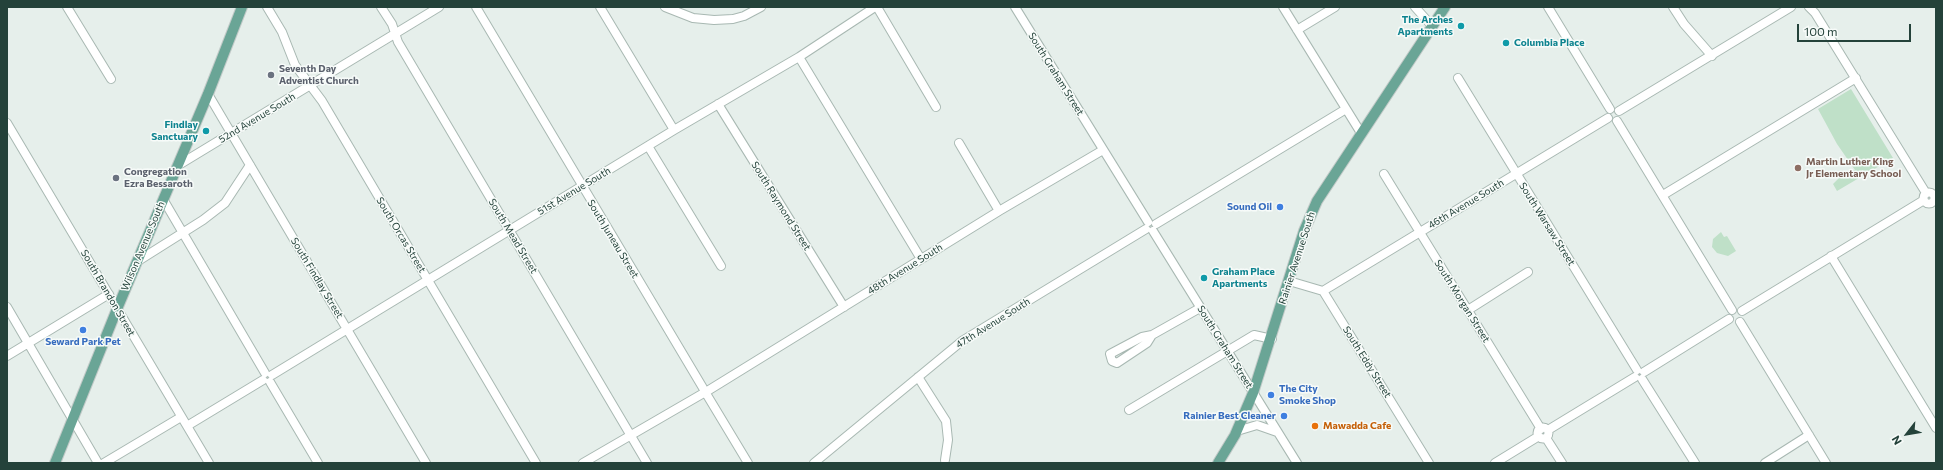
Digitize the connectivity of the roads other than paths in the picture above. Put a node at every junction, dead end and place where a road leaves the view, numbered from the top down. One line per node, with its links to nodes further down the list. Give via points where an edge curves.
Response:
1 (68, 7): 27 (street)
2 (242, 7): 29 (main road, Wilson Avenue South)
3 (267, 7): 28 (street, South Orcas Street, via 282,32 296,65)
4 (381, 7): 22 (street, South Mead Street)
5 (439, 7): 22 (street, 52nd Avenue South)
6 (476, 7): 48 (street, South Juneau Street)
7 (600, 7): 38 (street)
8 (665, 7): 9 (street, via 693,18 714,20 744,16)
9 (761, 7)
10 (876, 7): 24 (street, 51st Avenue South); 31 (street)
11 (1015, 7): 43 (street, South Graham Street)
12 (1283, 7): 21 (street)
13 (1335, 7): 21 (street)
14 (1415, 7): 20 (street)
15 (1445, 7): 20 (main road, Rainier Avenue South)
16 (1548, 7): 33 (street)
17 (1673, 7): 23 (street)
18 (1791, 7): 23 (street)
19 (1809, 7): 26 (street)
20 (1432, 26): 40 (main road, Rainier Avenue South)
21 (1298, 30): 32 (street)
22 (395, 33): 28 (street, 52nd Avenue South); 55 (street, South Mead Street)
23 (1712, 56): 34 (street)
24 (799, 57): 30 (street, 51st Avenue South); 59 (street)
25 (1458, 78): 46 (street, South Warsaw Street)
26 (1856, 78): 49 (street); 50 (street)
27 (111, 80)
28 (311, 86): 39 (street, 52nd Avenue South); 63 (street, South Orcas Street)
29 (208, 94): 39 (street, South Findlay Street); 45 (main road, Wilson Avenue South)
30 (718, 104): 38 (street, 51st Avenue South); 69 (street, South Raymond Street)
31 (936, 107)
32 (1346, 109): 40 (street); 54 (street, 47th Avenue South)
33 (1610, 109): 34 (street, via 1616,108); 35 (street)
34 (1619, 111): 36 (street)
35 (1608, 118): 36 (street); 46 (street, 46th Avenue South)
36 (1617, 121): 49 (street)
37 (7, 124): 66 (street, South Brandon Street)
38 (674, 130): 42 (street, 51st Avenue South)
39 (231, 133): 44 (street, South Findlay Street); 45 (street, 52nd Avenue South)
40 (1360, 133): 64 (main road, Rainier Avenue South, via 1314,207)
41 (959, 143): 53 (street)
42 (648, 146): 48 (street, 51st Avenue South); 61 (street)
43 (1103, 150): 53 (street, 48th Avenue South); 54 (street, South Graham Street)
44 (250, 165): 57 (street, via 225,203); 76 (street, South Findlay Street)
45 (177, 166): 51 (main road, Wilson Avenue South)
46 (1516, 173): 56 (street, 46th Avenue South); 82 (street, South Warsaw Street)
47 (1384, 174): 56 (street, South Morgan Street)
48 (582, 186): 55 (street, 51st Avenue South); 85 (street, South Juneau Street)
49 (1663, 195): 72 (street)
50 (1930, 197): 52 (street); 58 (street)
51 (162, 200): 57 (street); 60 (main road, Wilson Avenue South)
52 (1936, 210)
53 (999, 211): 59 (street, 48th Avenue South)
54 (1151, 227): 70 (street, South Graham Street); 84 (street, 47th Avenue South, via 962,341)
55 (509, 230): 63 (street, 51st Avenue South); 96 (street, South Mead Street)
56 (1420, 232): 65 (street, 46th Avenue South); 71 (street, South Morgan Street)
57 (183, 233): 60 (street); 83 (street)
58 (1832, 256): 73 (street); 91 (street)
59 (921, 259): 69 (street, 48th Avenue South)
60 (138, 260): 68 (main road, Wilson Avenue South)
61 (721, 266)
62 (1528, 272): 71 (street)
63 (428, 280): 76 (street, 51st Avenue South); 104 (street, South Orcas Street)
64 (1289, 280): 65 (street); 78 (main road, Rainier Avenue South)
65 (1324, 291): 111 (street, South Eddy Street)
66 (109, 294): 68 (street, South Brandon Street); 79 (street)
67 (7, 307): 79 (street)
68 (117, 308): 88 (street, South Brandon Street); 89 (main road, Wilson Avenue South)
69 (844, 308): 85 (street, 48th Avenue South)
70 (1200, 308): 77 (street); 80 (street, South Graham Street)
71 (1468, 310): 94 (street, South Morgan Street)
72 (1732, 310): 73 (street); 74 (street)
73 (1742, 311): 75 (street, via 1743,318)
74 (1730, 319): 75 (street, via 1734,323); 82 (street)
75 (1740, 322): 95 (street)
76 (347, 329): 83 (street, 51st Avenue South); 103 (street, South Findlay Street)
77 (1152, 335): 77 (street, via 1142,337 1110,354 1112,361 1117,363 1147,343)
78 (1272, 339): 80 (street, via 1254,334); 86 (main road, Rainier Avenue South)
79 (28, 343): 81 (street); 89 (street)
80 (1227, 351): 86 (street, South Graham Street); 87 (street)
81 (7, 356)
82 (1639, 374): 94 (street); 114 (street, South Warsaw Street)
83 (267, 377): 90 (street, 51st Avenue South); 102 (street)
84 (918, 377): 97 (street, via 946,421 948,440); 108 (street, 47th Avenue South)
85 (705, 392): 96 (street, 48th Avenue South); 107 (street, South Juneau Street)
86 (1253, 393): 92 (main road, Rainier Avenue South); 93 (street, South Graham Street)
87 (1129, 410)
88 (181, 417): 90 (street, South Brandon Street); 100 (street)
89 (72, 419): 98 (main road, Wilson Avenue South); 99 (street)
90 (187, 426): 101 (street, South Brandon Street)
91 (1936, 428)
92 (1237, 431): 93 (street, via 1257,425); 109 (main road, Rainier Avenue South)
93 (1278, 432): 110 (street, South Graham Street)
94 (1543, 433): 112 (street); 113 (street, South Morgan Street)
95 (1809, 435): 115 (street); 116 (street)
96 (631, 436): 105 (street, 48th Avenue South); 106 (street, South Mead Street)
97 (945, 460)
98 (55, 463)
99 (98, 463)
100 (104, 463)
101 (209, 463)
102 (318, 463)
103 (426, 463)
104 (536, 463)
105 (583, 463)
106 (647, 463)
107 (748, 463)
108 (814, 463)
109 (1218, 463)
110 (1297, 463)
111 (1429, 463)
112 (1495, 463)
113 (1562, 463)
114 (1695, 463)
115 (1765, 463)
116 (1826, 463)

